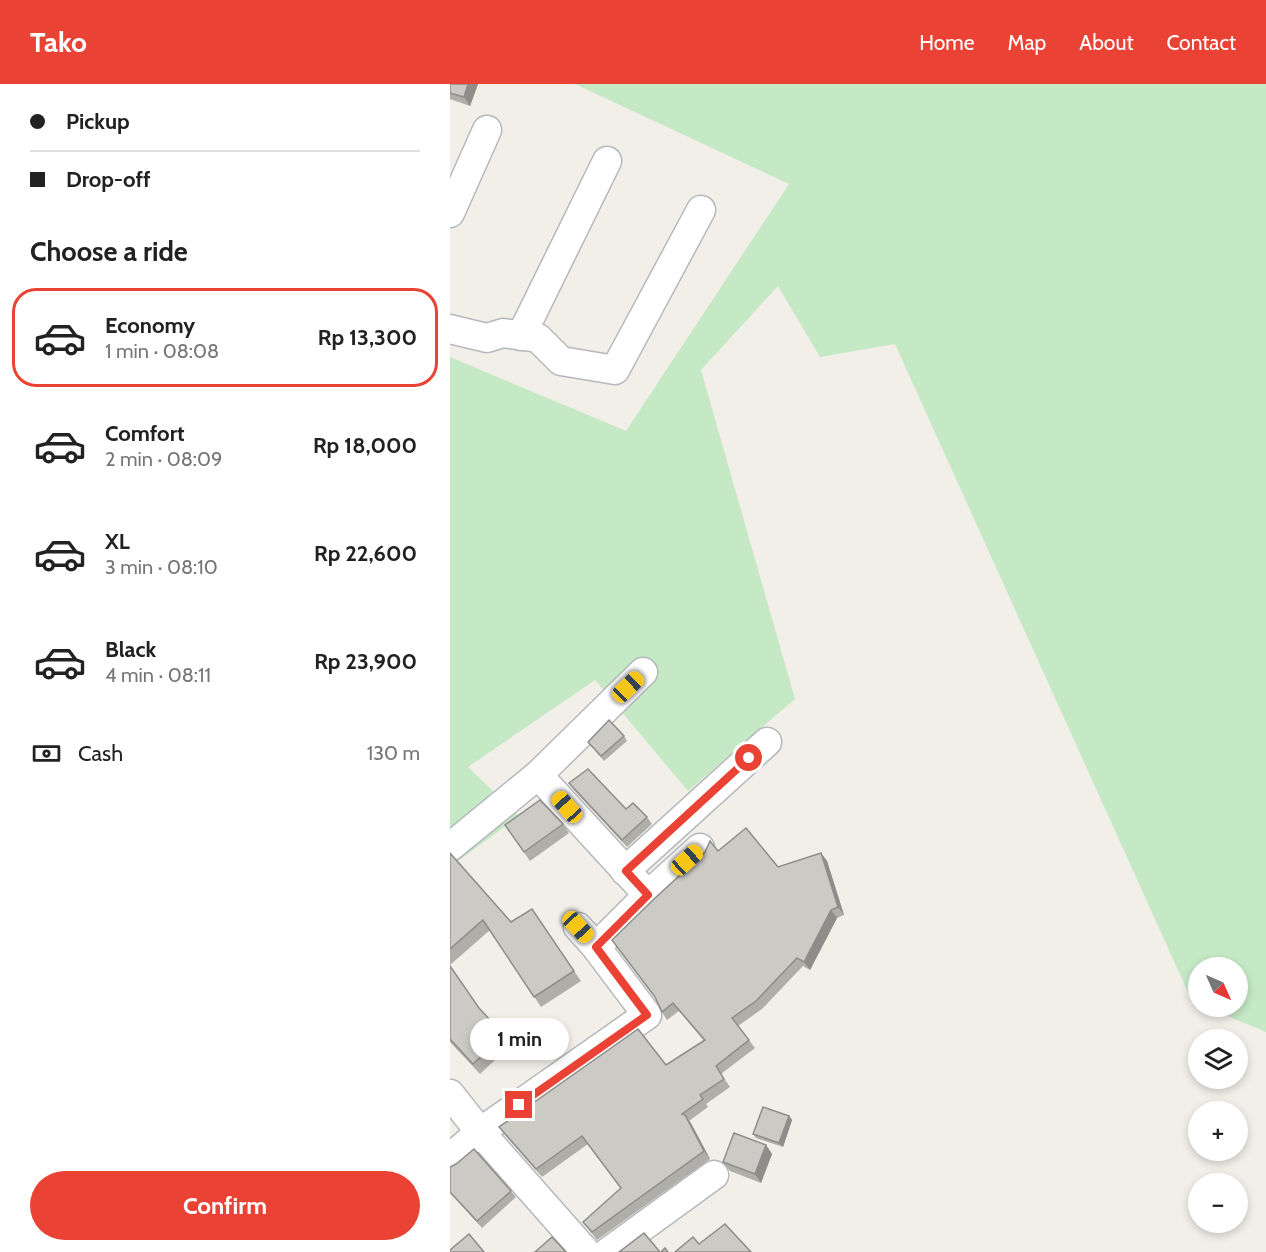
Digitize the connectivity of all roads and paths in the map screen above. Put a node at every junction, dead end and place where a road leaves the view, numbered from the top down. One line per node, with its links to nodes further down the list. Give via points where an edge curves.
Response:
1 (487, 130): 4 (street)
2 (608, 162): 6 (street)
3 (701, 210): 6 (street, via 615,370 561,361 538,338)
4 (450, 213)
5 (450, 329): 6 (street, via 487,338 503,333)
6 (521, 336)
7 (643, 672): 9 (street)
8 (767, 742): 12 (street)
9 (538, 775): 10 (street); 12 (street)
10 (450, 847)
11 (700, 848): 13 (street)
12 (626, 871): 13 (street)
13 (648, 895): 15 (street, via 587,937 647,1015)
14 (450, 1094): 15 (street)
15 (480, 1132): 16 (street); 18 (street)
16 (450, 1158)
17 (714, 1175): 19 (street)
18 (586, 1252)
19 (608, 1252)

